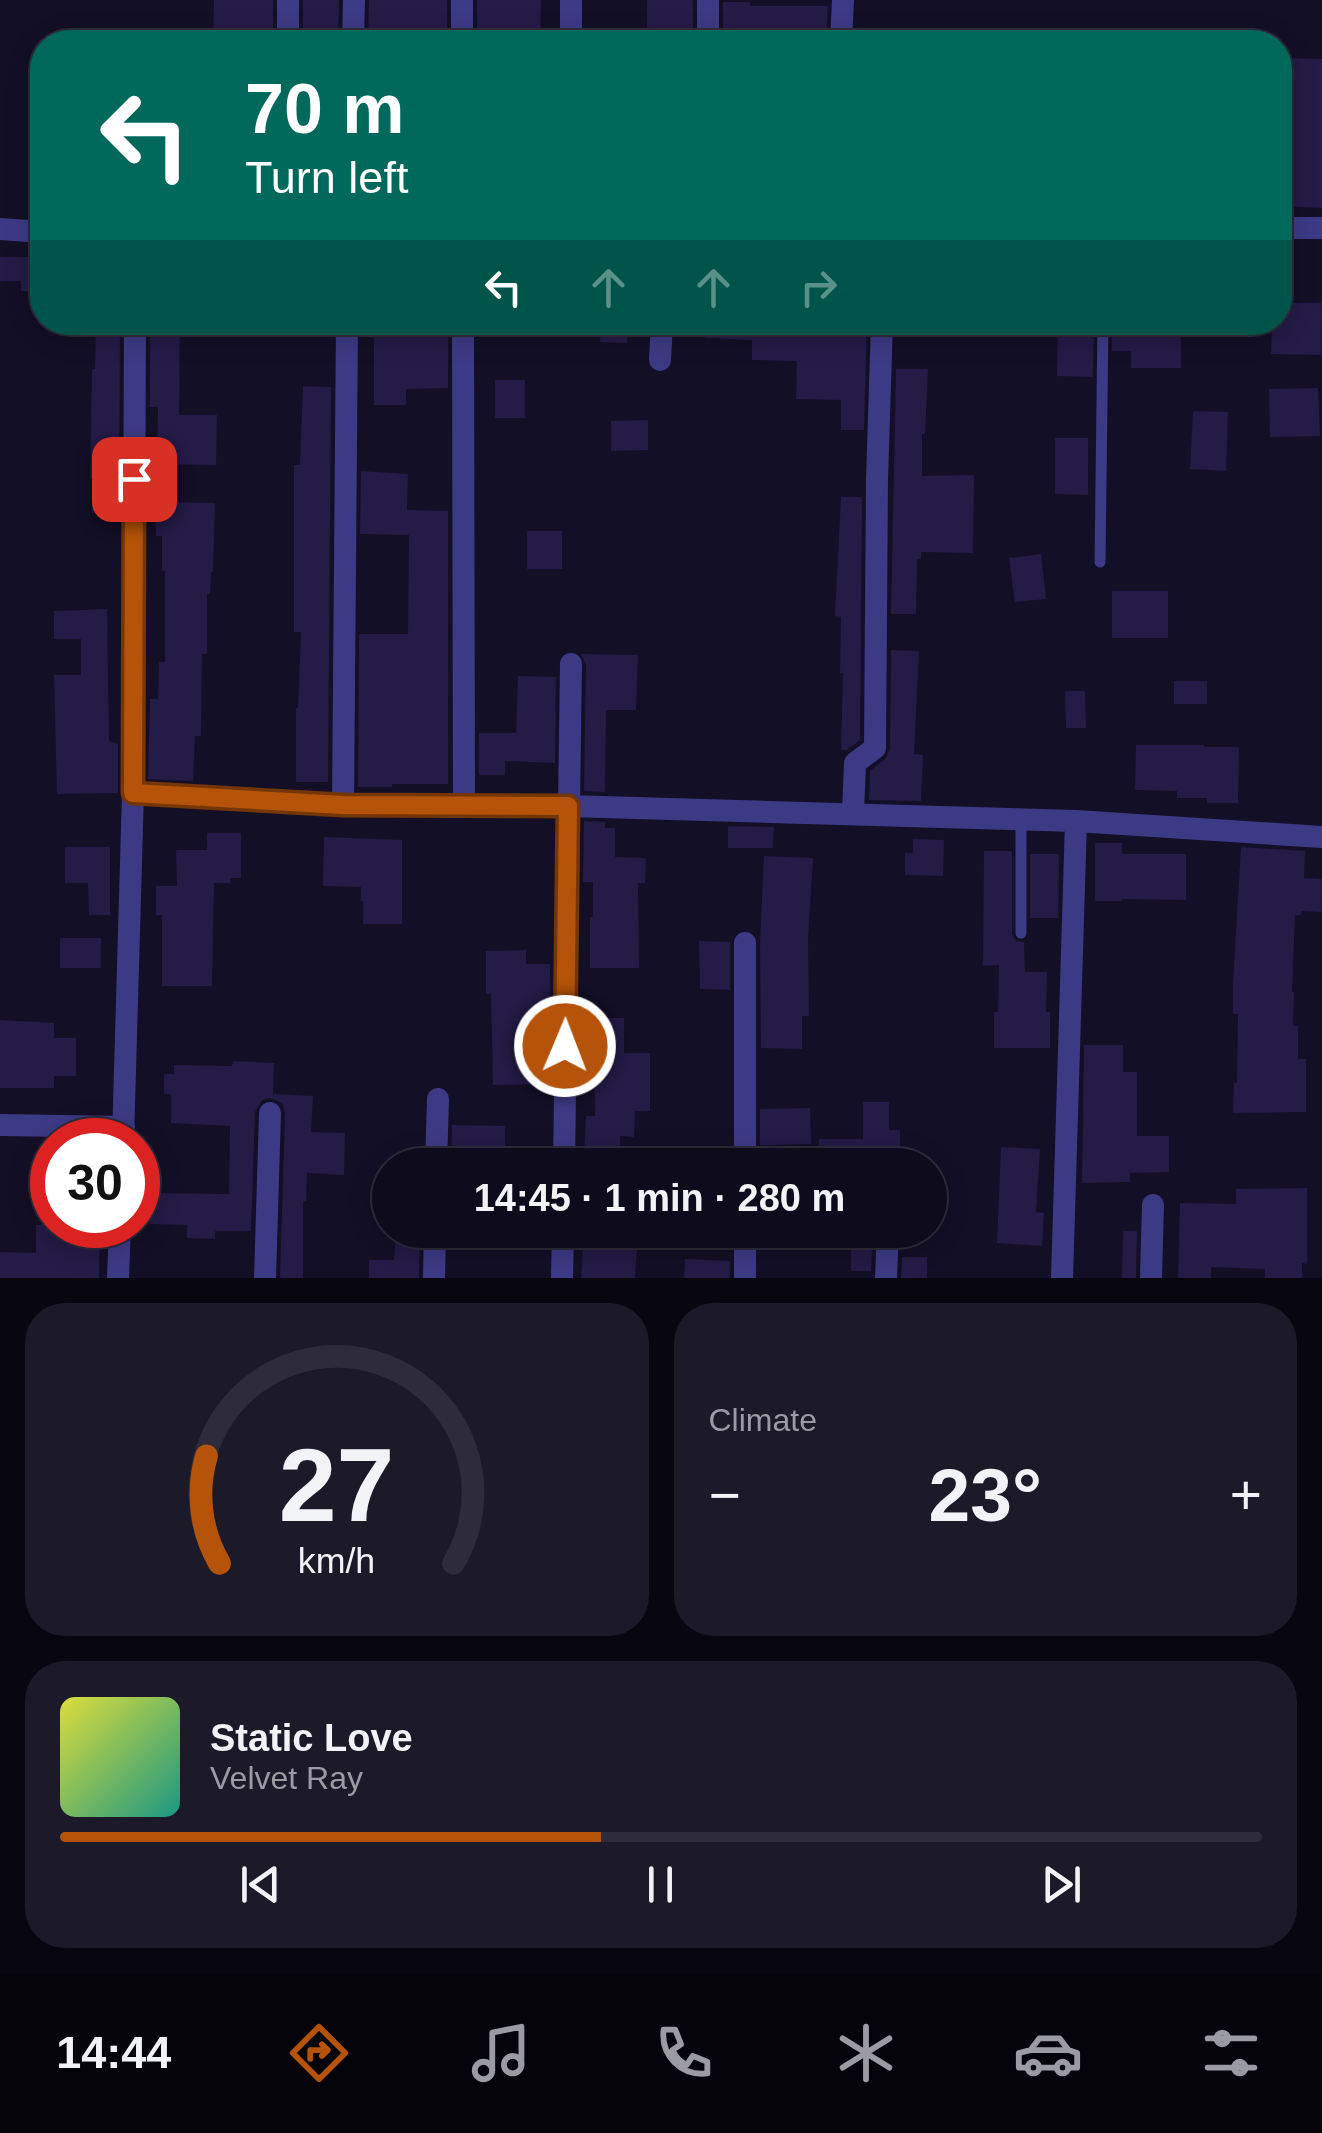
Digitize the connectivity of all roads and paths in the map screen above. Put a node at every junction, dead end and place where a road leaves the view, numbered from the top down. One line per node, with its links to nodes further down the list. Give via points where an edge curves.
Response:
1 (288, 0): 7 (street)
2 (354, 0): 8 (street)
3 (462, 0): 9 (street)
4 (571, 0): 10 (street)
5 (708, 0): 11 (street)
6 (843, 0): 12 (street)
7 (288, 30)
8 (353, 30)
9 (462, 30)
10 (572, 30)
11 (708, 30)
12 (841, 30)
13 (1292, 228): 14 (street)
14 (1322, 228)
15 (0, 229): 16 (street)
16 (30, 231)
17 (134, 335): 26 (street)
18 (347, 335): 27 (street)
19 (463, 335): 28 (street)
20 (661, 335): 23 (street)
21 (882, 335): 30 (street, via 875,748 855,763)
22 (1103, 335): 24 (lane)
23 (660, 360)
24 (1100, 562)
25 (570, 664): 29 (street)
26 (133, 793): 27 (street); 38 (street)
27 (343, 805): 28 (street)
28 (464, 806): 29 (street)
29 (568, 806): 30 (street); 42 (street)
30 (853, 813): 31 (street)
31 (1021, 819): 32 (street); 34 (lane)
32 (1076, 821): 33 (street); 56 (street)
33 (1322, 837)
34 (1020, 933)
35 (745, 943): 43 (street)
36 (438, 1098): 41 (street)
37 (270, 1113): 51 (street)
38 (124, 1118)
39 (0, 1124): 40 (street)
40 (30, 1126)
41 (437, 1148)
42 (564, 1148)
43 (745, 1148)
44 (1152, 1206): 57 (street)
45 (119, 1248): 50 (street)
46 (435, 1248): 52 (street)
47 (563, 1248): 53 (street)
48 (745, 1248): 54 (street)
49 (887, 1248): 55 (street)
50 (118, 1278)
51 (265, 1278)
52 (434, 1278)
53 (562, 1278)
54 (745, 1278)
55 (886, 1278)
56 (1062, 1278)
57 (1151, 1278)

